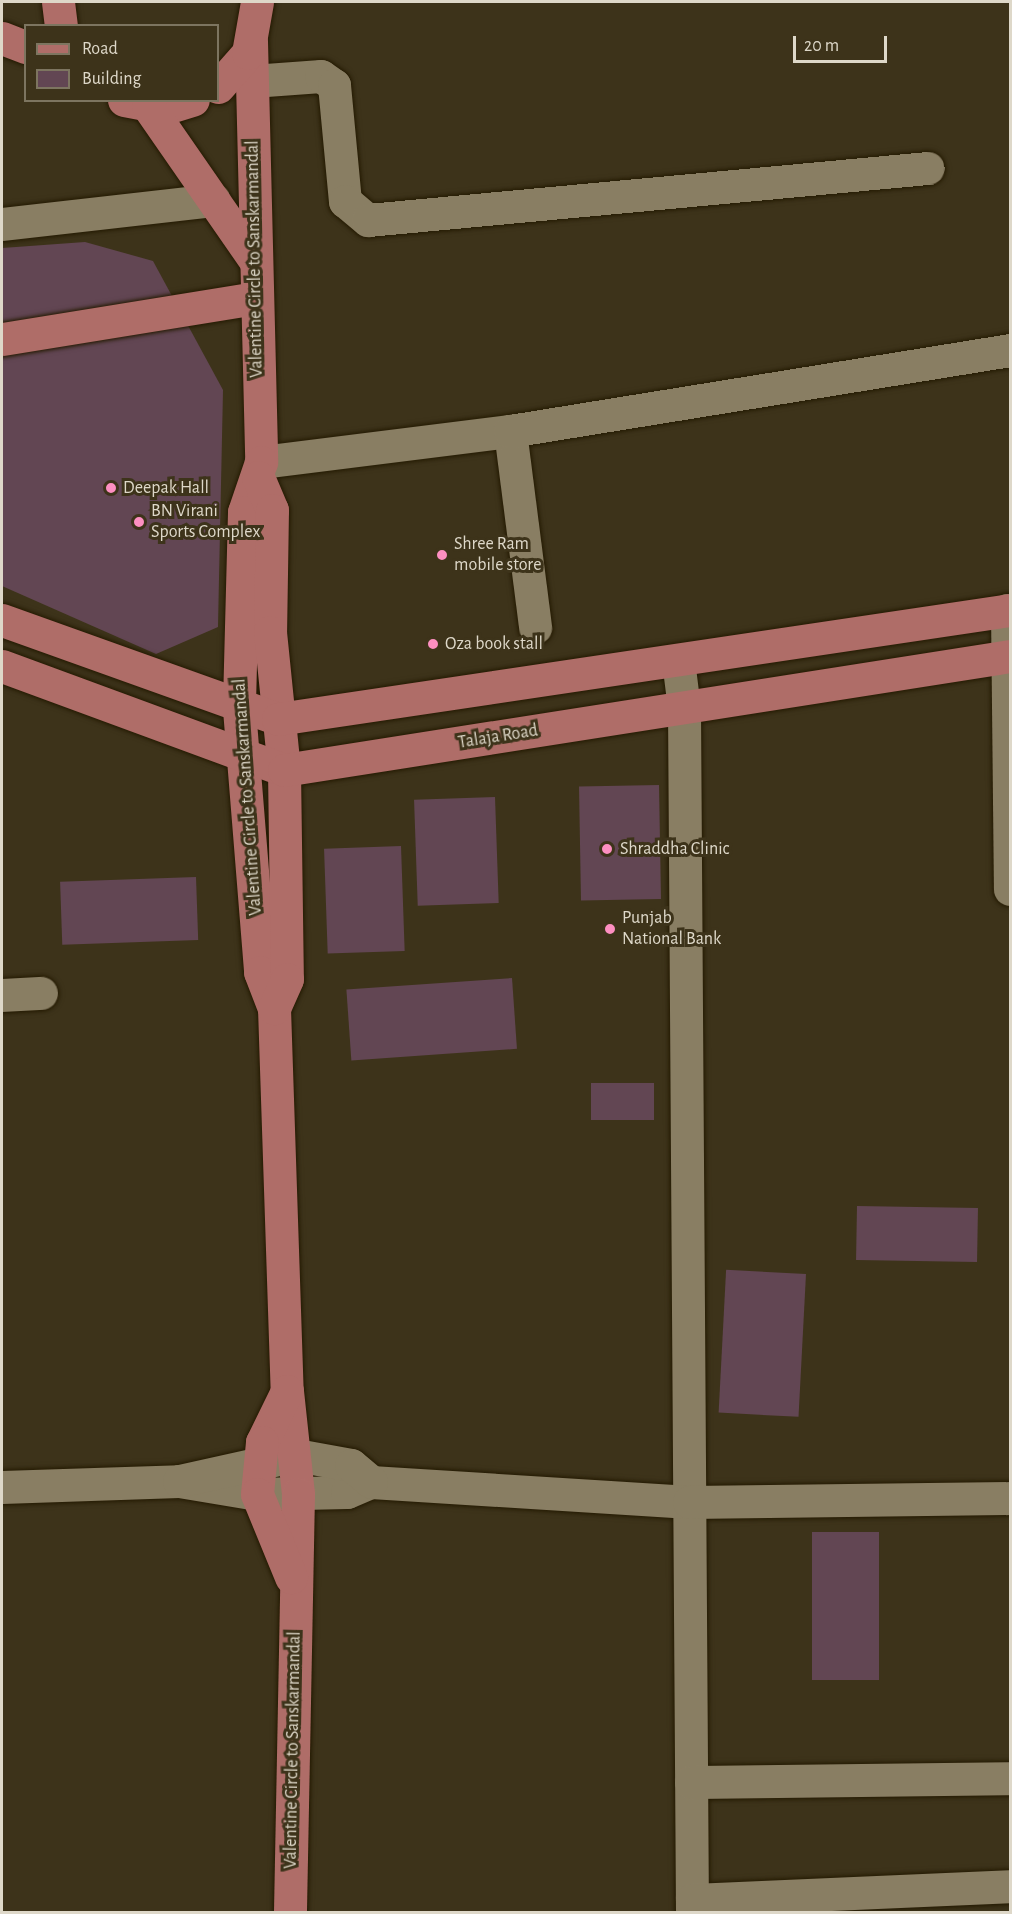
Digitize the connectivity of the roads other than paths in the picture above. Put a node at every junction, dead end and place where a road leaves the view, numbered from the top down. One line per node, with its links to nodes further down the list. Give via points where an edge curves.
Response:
1 (58, 2): 3 (main road)
2 (256, 2): 5 (main road)
3 (61, 24)
4 (2, 38): 6 (main road)
5 (251, 41): 7 (main road, Valentine Circle to Sanskarmandal); 8 (main road, via 248,53)
6 (24, 46)
7 (252, 81): 11 (street, via 321,76 334,85 345,201 368,219); 14 (main road, Valentine Circle to Sanskarmandal)
8 (219, 86)
9 (155, 102): 10 (main road)
10 (136, 103): 12 (main road)
11 (928, 168)
12 (214, 200): 13 (street); 14 (main road)
13 (2, 224)
14 (254, 259): 15 (main road, Valentine Circle to Sanskarmandal)
15 (255, 298): 16 (main road); 19 (main road, Valentine Circle to Sanskarmandal)
16 (2, 339)
17 (1011, 350): 18 (street)
18 (510, 431): 19 (street); 22 (street)
19 (259, 470): 27 (main road, Valentine Circle to Sanskarmandal, via 244,512); 28 (main road, Valentine Circle to Sanskarmandal, via 272,510 270,632)
20 (1009, 610): 23 (street); 24 (main road)
21 (2, 620): 27 (main road)
22 (535, 627)
23 (1008, 657): 26 (main road, Talaja Road); 31 (street)
24 (678, 660): 26 (street); 28 (main road)
25 (2, 666): 29 (main road, Talaja Road)
26 (684, 708): 30 (main road, Talaja Road); 43 (street)
27 (239, 709): 28 (main road); 29 (main road, Valentine Circle to Sanskarmandal)
28 (278, 719): 30 (main road, Valentine Circle to Sanskarmandal)
29 (242, 755): 30 (main road, Talaja Road); 35 (main road, Valentine Circle to Sanskarmandal, via 260,972)
30 (284, 770): 35 (main road, Valentine Circle to Sanskarmandal, via 287,979)
31 (1010, 848): 32 (street)
32 (1011, 890)
33 (41, 993): 34 (street)
34 (2, 995)
35 (274, 1008): 36 (main road, Valentine Circle to Sanskarmandal)
36 (287, 1391): 37 (main road, Valentine Circle to Sanskarmandal); 38 (main road, Valentine Circle to Sanskarmandal)
37 (296, 1455): 38 (street); 39 (street, via 351,1465); 41 (main road, Valentine Circle to Sanskarmandal)
38 (257, 1478): 40 (street); 41 (street); 44 (main road, Valentine Circle to Sanskarmandal)
39 (371, 1482): 41 (street, via 347,1492); 43 (street)
40 (2, 1487)
41 (298, 1494): 44 (main road, Valentine Circle to Sanskarmandal)
42 (1011, 1498): 43 (street)
43 (689, 1502): 46 (street)
44 (296, 1588): 49 (main road, Valentine Circle to Sanskarmandal)
45 (1011, 1778): 46 (street)
46 (691, 1782): 48 (street)
47 (1011, 1886): 48 (street)
48 (692, 1906)
49 (290, 1912)

